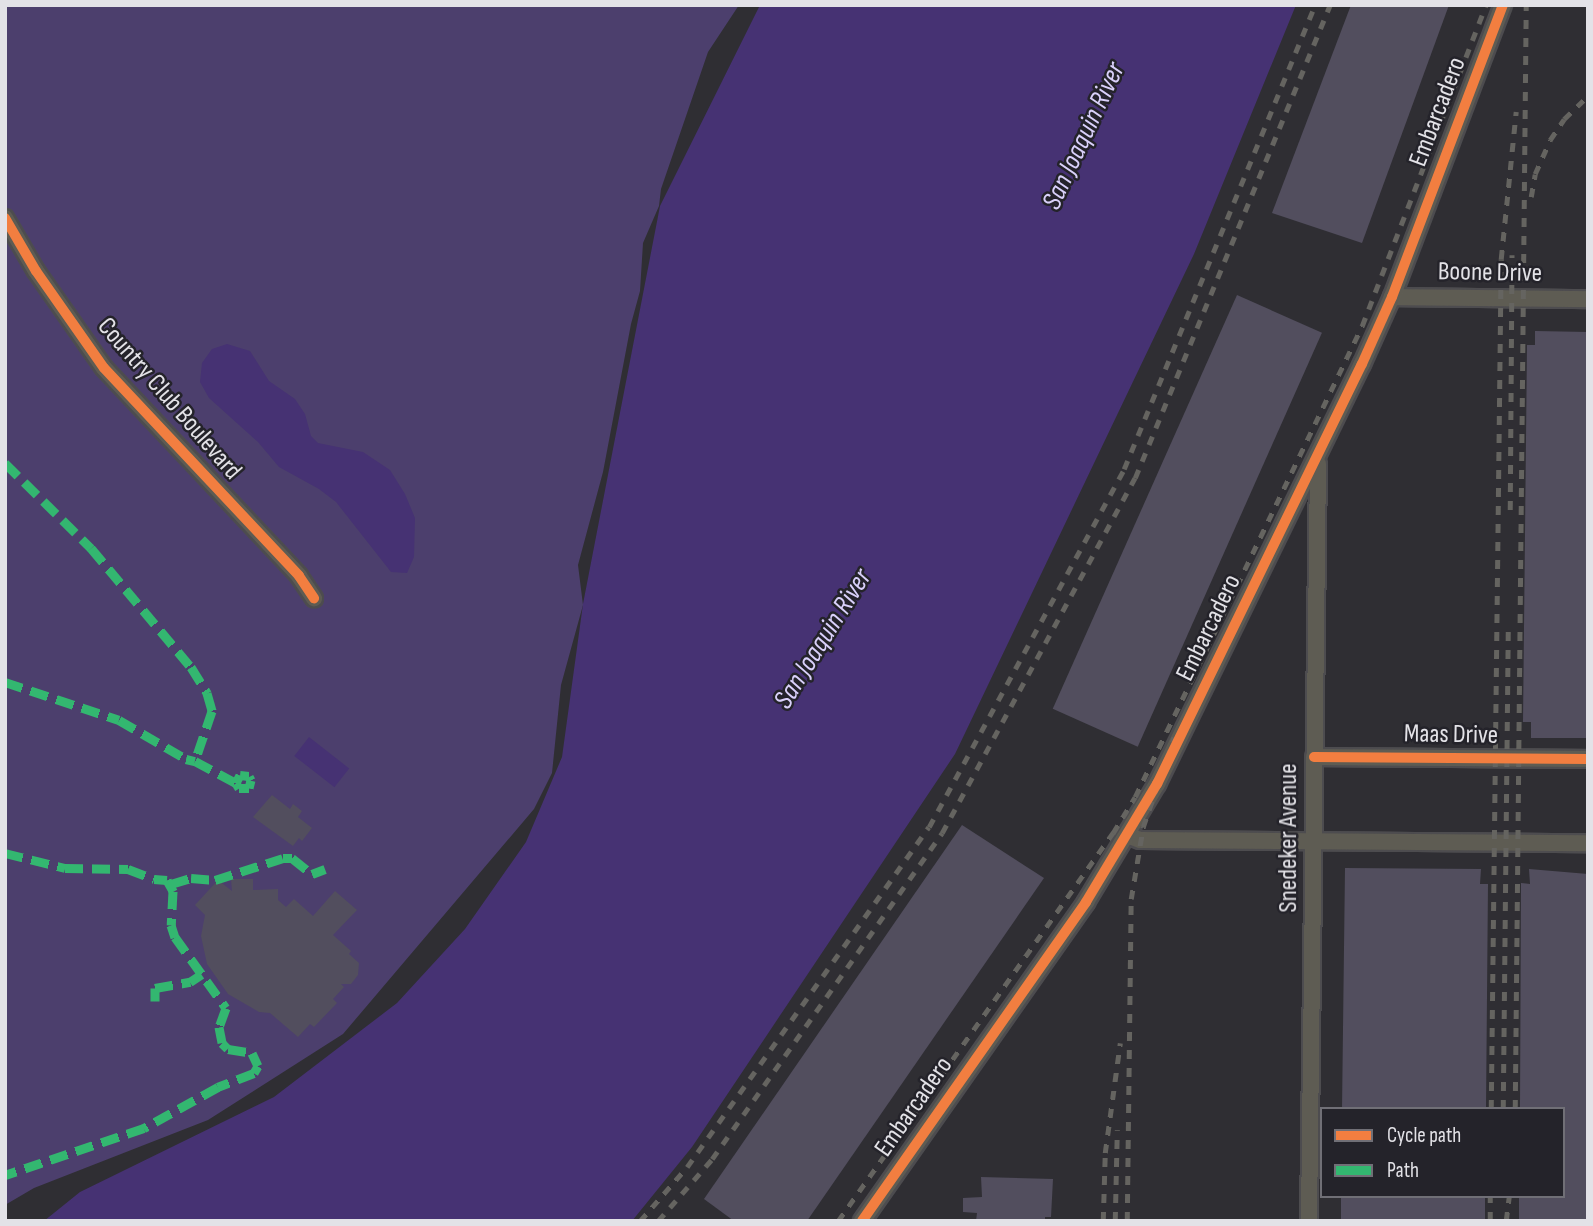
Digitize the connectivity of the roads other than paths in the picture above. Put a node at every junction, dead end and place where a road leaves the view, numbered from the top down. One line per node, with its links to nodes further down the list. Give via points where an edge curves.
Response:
1 (1503, 5): 3 (street, Embarcadero)
2 (5, 218): 6 (street, Country Club Boulevard, via 104,368 299,576)
3 (1392, 297): 4 (street, Boone Drive); 5 (street, Embarcadero)
4 (1588, 299)
5 (1318, 455): 7 (street, Snedeker Avenue); 9 (street, Embarcadero, via 1183,734)
6 (314, 598)
7 (1314, 757): 8 (street, Maas Drive); 10 (street, Snedeker Avenue)
8 (1588, 760)
9 (1127, 835): 10 (street, via 1140,840); 12 (street, Embarcadero, via 1086,902)
10 (1314, 841): 11 (street); 13 (street, Snedeker Avenue)
11 (1588, 843)
12 (862, 1221)
13 (1309, 1221)

